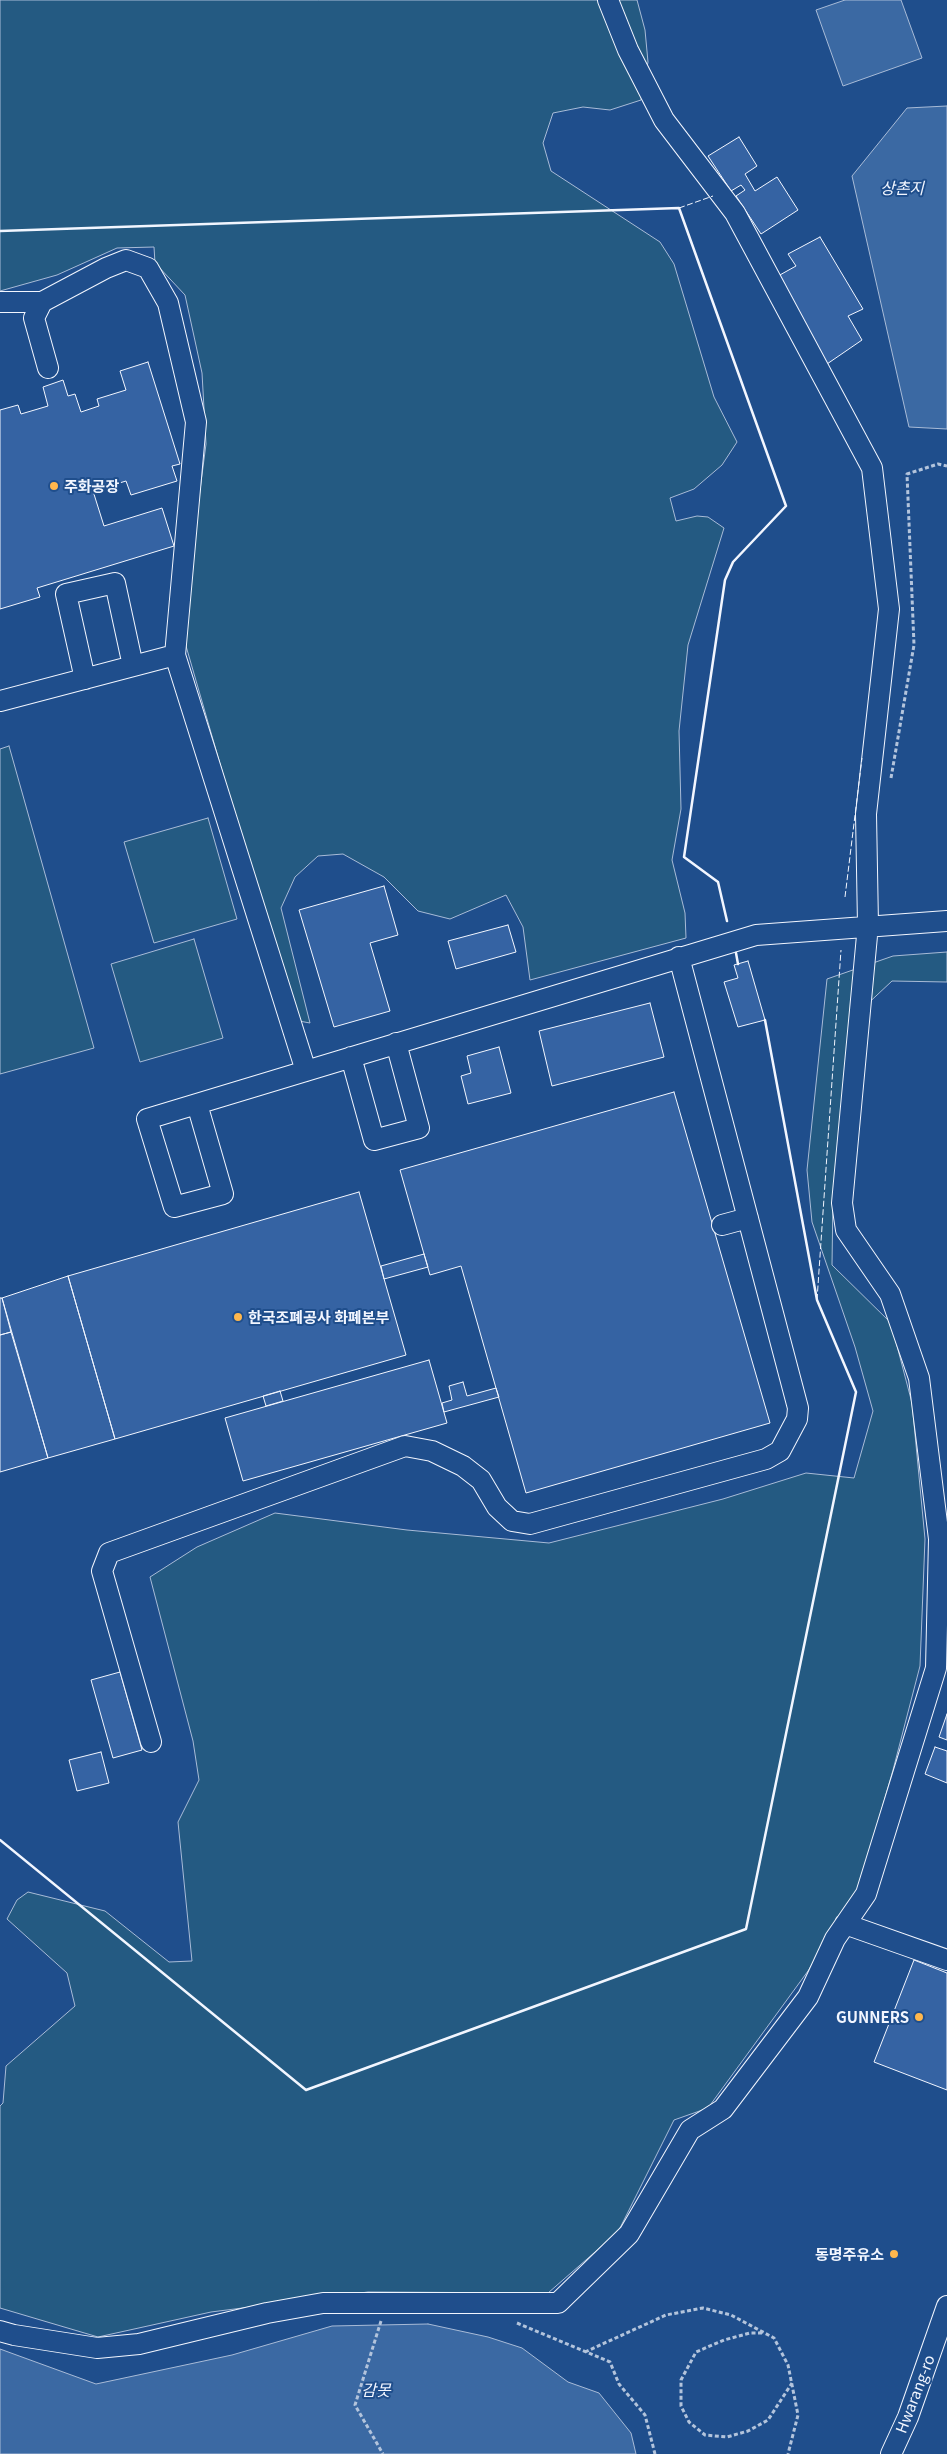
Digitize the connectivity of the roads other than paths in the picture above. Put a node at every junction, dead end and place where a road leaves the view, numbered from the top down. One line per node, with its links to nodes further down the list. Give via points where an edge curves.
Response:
1 (608, 0): 10 (street, via 628,50 664,120 735,213 872,468 890,609 866,814)
2 (0, 302): 3 (street)
3 (42, 302): 4 (street, via 34,318); 5 (street, via 126,260 148,268 168,303 196,422)
4 (48, 368)
5 (175, 655): 6 (street); 14 (street)
6 (133, 666): 7 (street); 7 (street, via 115,583 66,594)
7 (85, 678): 8 (street)
8 (0, 701)
9 (947, 921): 10 (street)
10 (868, 925): 11 (street, via 756,934); 18 (street, via 842,1203 846,1230 890,1294 919,1378 939,1539)
11 (679, 957): 12 (street); 16 (street)
12 (396, 1043): 13 (street); 13 (street, via 419,1128 374,1140)
13 (351, 1057): 14 (street)
14 (306, 1071): 15 (street)
15 (197, 1104): 15 (street, via 147,1119 174,1207 223,1194)
16 (748, 1218): 17 (street); 19 (street, via 798,1408 794,1426 780,1451 766,1459 530,1524 512,1521 497,1507 481,1480 463,1466 432,1451 405,1446 109,1553 102,1571)
17 (722, 1224)
18 (942, 1592): 20 (street, via 936,1668 866,1894)
19 (151, 1742)
20 (845, 1924): 21 (street); 23 (street, via 808,1997 723,2109 690,2130 629,2234 558,2303 323,2303 139,2344 97,2348)
21 (947, 1960)
22 (947, 2306): 24 (street, Hwarang-ro)
23 (0, 2331)
24 (892, 2454)

